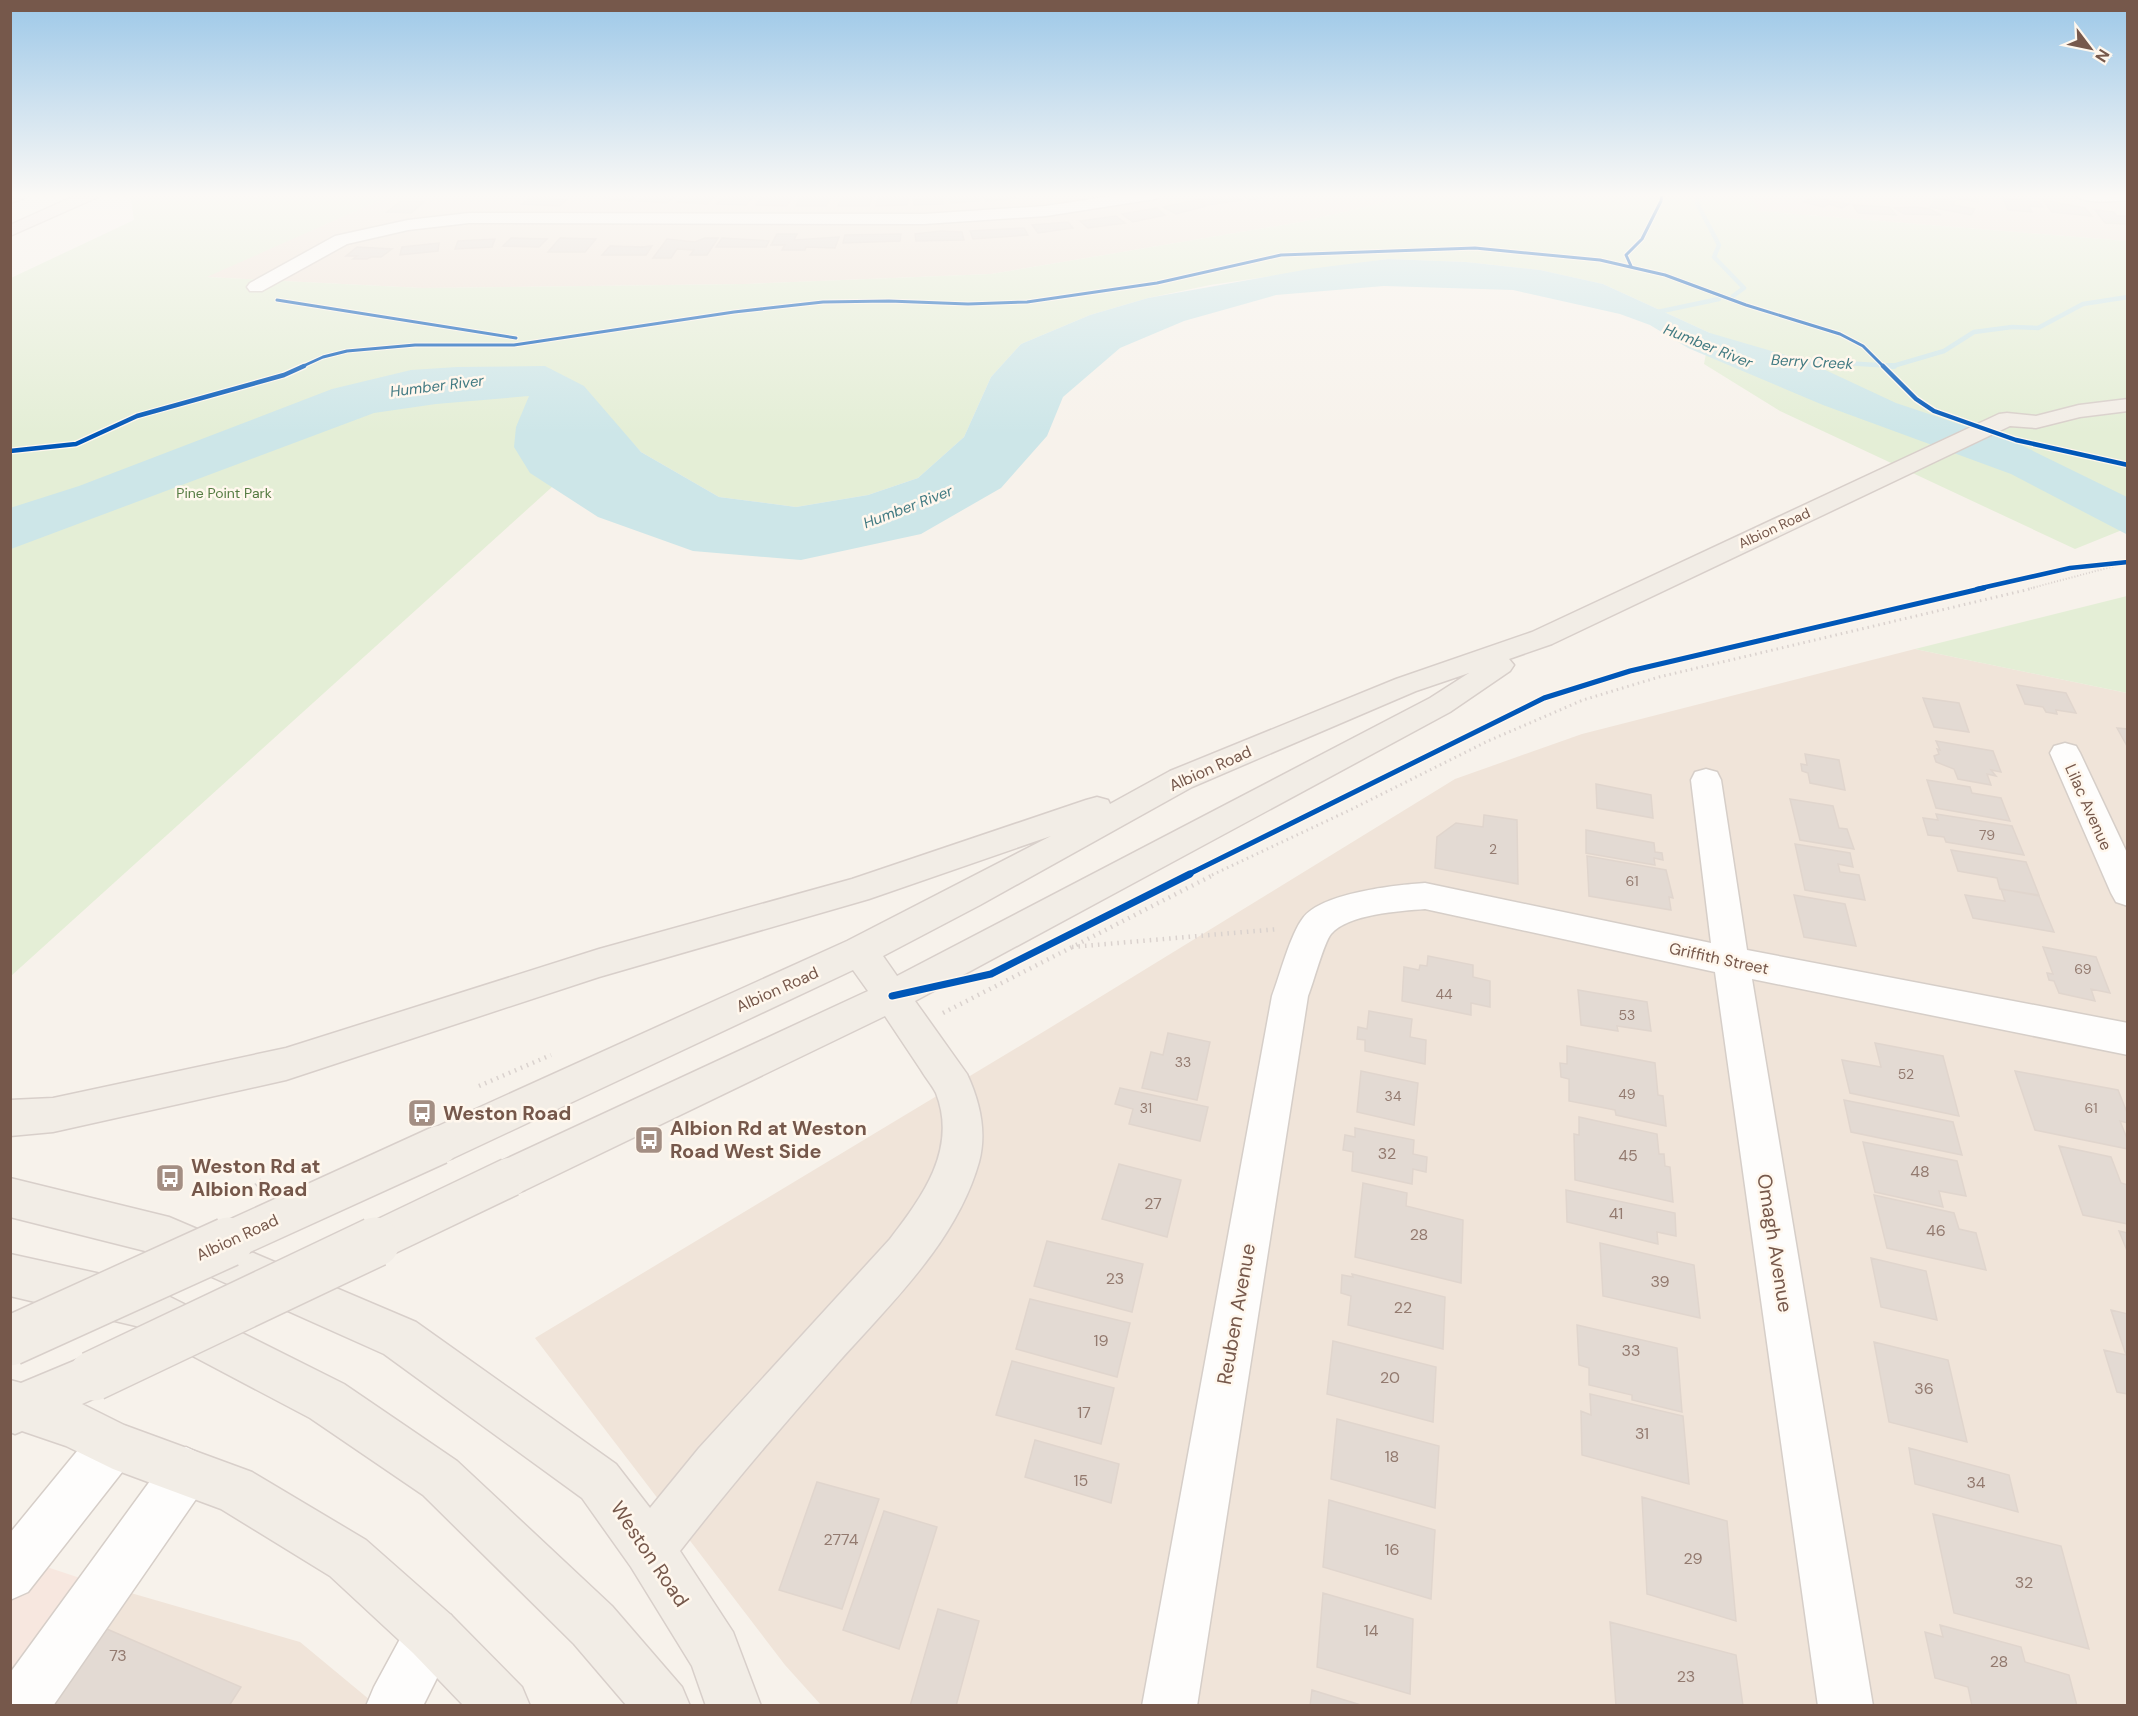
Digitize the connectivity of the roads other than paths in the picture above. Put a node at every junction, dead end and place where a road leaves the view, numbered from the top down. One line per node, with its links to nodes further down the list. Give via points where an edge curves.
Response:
1 (279, 274): 2 (street)
2 (256, 287)
3 (2127, 391): 5 (main road, Albion Road, via 2062,397 2009,409)
4 (2127, 405): 5 (main road, via 2036,422)
5 (2007, 419): 6 (main road, Albion Road)
6 (1542, 638): 8 (main road, Albion Road, via 1406,685); 14 (main road, Albion Road, via 1440,705)
7 (2065, 753): 10 (street, Lilac Avenue)
8 (1181, 779): 12 (main road, Albion Road, via 969,896); 16 (main road, via 857,890 599,963 286,1064 53,1115)
9 (1706, 780): 13 (street, Omagh Avenue)
10 (2127, 893)
11 (1316, 926): 13 (street, Griffith Street, via 1347,908 1425,896); 31 (street, Reuben Avenue, via 1290,996)
12 (860, 951): 14 (main road); 19 (main road, Albion Road, bridge)
13 (1731, 960): 15 (street, Griffith Street); 32 (street, Omagh Avenue)
14 (902, 1011): 20 (main road, Albion Road, bridge, via 510,1177 93,1376); 23 (main road, via 953,1086 963,1127 962,1146 951,1180 932,1218 905,1254 716,1465)
15 (2127, 1039)
16 (10, 1118)
17 (10, 1197): 23 (main road, Weston Road, via 169,1237 400,1338 599,1481)
18 (10, 1275): 29 (main road, via 142,1305 327,1401 440,1478 593,1625)
19 (10, 1341)
20 (15, 1407): 21 (main road, via 77,1426)
21 (112, 1445): 22 (main road); 24 (street)
22 (186, 1472): 25 (main road, via 235,1489 348,1558); 26 (street)
23 (649, 1548): 30 (main road, Weston Road, via 714,1651)
24 (10, 1574)
25 (432, 1634): 27 (street); 28 (main road)
26 (20, 1706)
27 (393, 1706)
28 (503, 1706)
29 (663, 1706)
30 (734, 1706)
31 (1169, 1706)
32 (1846, 1706)

